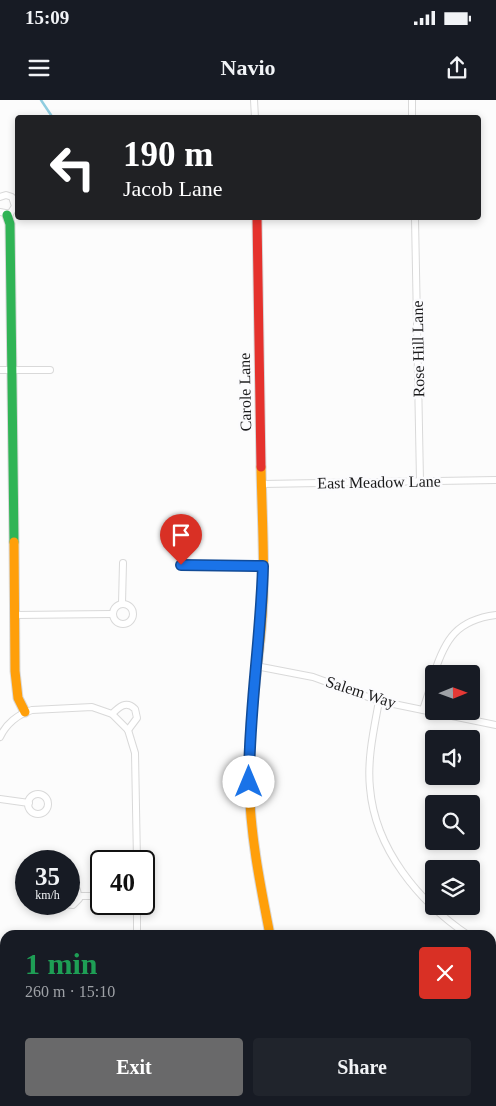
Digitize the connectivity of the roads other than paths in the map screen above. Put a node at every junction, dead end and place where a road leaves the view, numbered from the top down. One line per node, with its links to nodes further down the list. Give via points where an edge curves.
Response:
1 (254, 100): 3 (street)
2 (412, 100): 4 (street)
3 (254, 115)
4 (412, 115)
5 (0, 197): 6 (street, via 6,195 14,200 15,208)
6 (4, 214): 10 (street, via 10,224)
7 (257, 220): 14 (street, Carole Lane)
8 (415, 220): 13 (street, Rose Hill Lane)
9 (0, 370): 10 (street)
10 (12, 370): 11 (street); 20 (street)
11 (50, 370)
12 (496, 480): 13 (street, East Meadow Lane)
13 (420, 481): 14 (street, East Meadow Lane)
14 (262, 484): 17 (street, Carole Lane)
15 (123, 563): 18 (street)
16 (181, 565): 17 (street)
17 (263, 566): 23 (street, Carole Lane)
18 (122, 603): 19 (street, via 116,605); 19 (street, via 131,607 130,621 124,624 117,622)
19 (112, 614): 20 (street)
20 (15, 615): 27 (street, via 16,686)
21 (496, 615): 22 (street, via 476,620 453,634 442,650)
22 (437, 665)
23 (256, 666): 24 (street, Salem Way, via 313,677); 39 (street, Carole Lane, via 251,708 250,801 254,857)
24 (378, 701): 26 (street, Salem Way); 40 (street, via 370,781 380,830 418,893)
25 (425, 704): 26 (street)
26 (423, 710): 29 (street, Salem Way)
27 (24, 712): 28 (street, via 82,707); 31 (street, via 9,724)
28 (112, 714): 30 (street); 30 (street, via 122,705 135,708 137,718)
29 (496, 725)
30 (128, 730): 34 (street, via 135,753)
31 (0, 737)
32 (0, 799): 33 (street)
33 (29, 803)
34 (136, 850)
35 (80, 896): 36 (street)
36 (90, 896)
37 (137, 915): 38 (street)
38 (138, 930)
39 (269, 930)
40 (460, 930)

